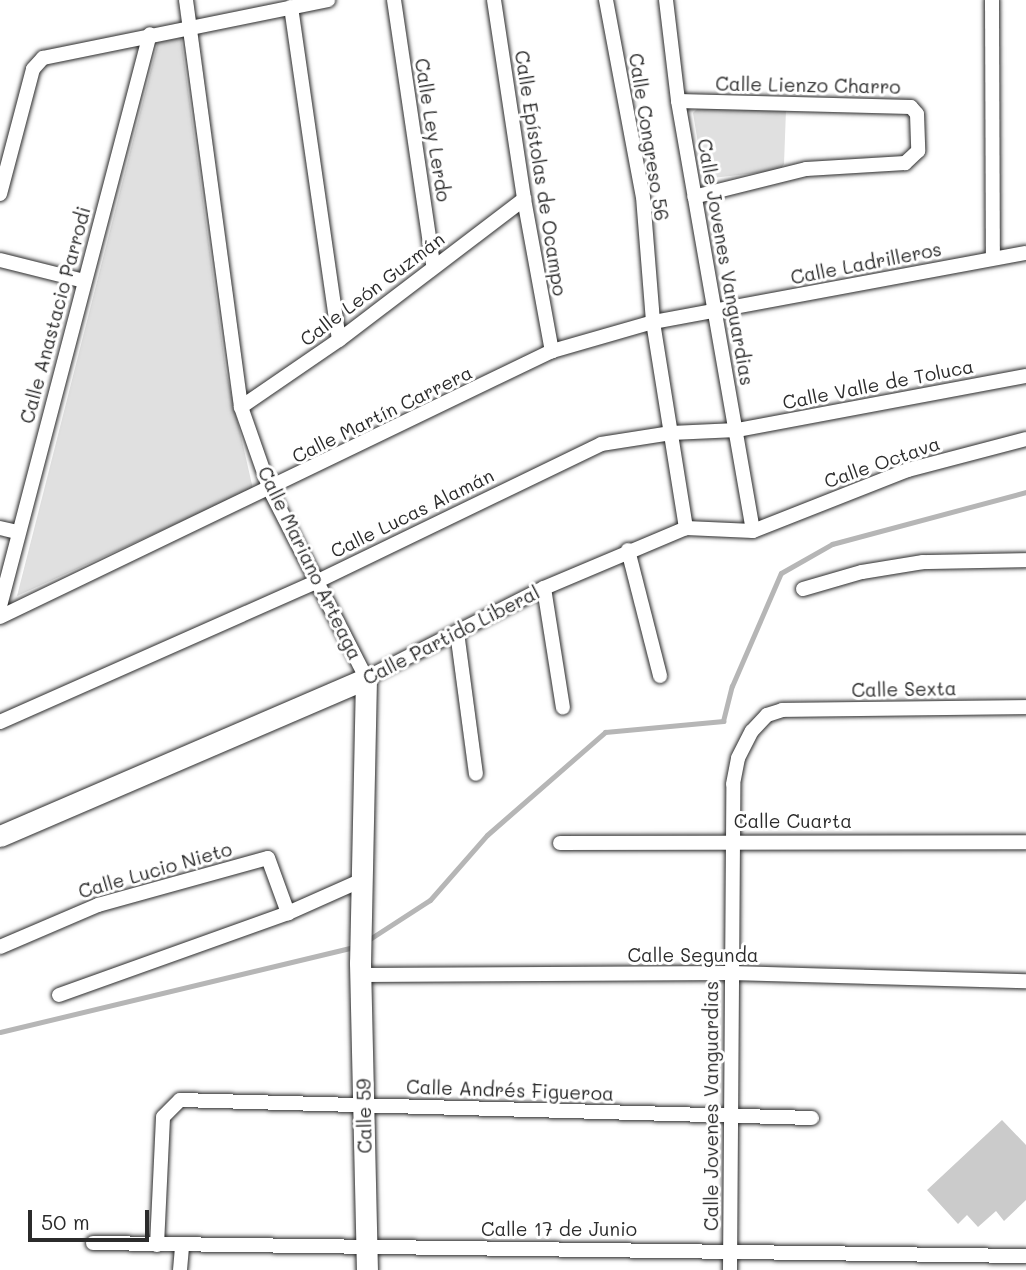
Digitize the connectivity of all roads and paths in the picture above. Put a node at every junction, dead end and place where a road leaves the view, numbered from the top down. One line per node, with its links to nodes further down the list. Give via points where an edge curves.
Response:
1 (186, 0): 9 (street, Calle Mariano Arteaga)
2 (328, 0): 8 (street)
3 (394, 0): 18 (street, Calle Ley Lerdo)
4 (495, 0): 14 (street, Calle Epístolas de Ocampo)
5 (606, 0): 21 (street, Calle Congreso 56, via 643,197)
6 (666, 0): 11 (street, Calle Jovenes Vanguardias)
7 (992, 0): 16 (street)
8 (291, 7): 9 (street); 22 (street)
9 (191, 25): 10 (street); 25 (street, Calle Mariano Arteaga)
10 (150, 34): 12 (street, via 52,54 33,69); 19 (street, Calle Anastacio Parrodi)
11 (678, 101): 13 (street, Calle Jovenes Vanguardias); 13 (street, Calle Lienzo Charro, via 911,107 918,120 918,151 905,163 806,169)
12 (0, 194)
13 (694, 197): 20 (street, Calle Jovenes Vanguardias)
14 (524, 199): 18 (street, Calle León Guzmán); 23 (street, Calle Epístolas de Ocampo)
15 (1026, 253): 16 (street, Calle Ladrilleros)
16 (993, 258): 20 (street, Calle Ladrilleros)
17 (0, 260): 19 (street)
18 (433, 265): 22 (street, Calle León Guzmán)
19 (84, 281): 33 (street, Calle Anastacio Parrodi)
20 (714, 312): 21 (street, Calle Martín Carrera); 26 (street, Calle Jovenes Vanguardias)
21 (653, 322): 23 (street, Calle Martín Carrera); 27 (street, Calle Congreso 56)
22 (339, 340): 25 (street, Calle León Guzmán)
23 (552, 351): 29 (street, Calle Martín Carrera)
24 (1026, 376): 26 (street, Calle Valle de Toluca)
25 (241, 407): 29 (street, Calle Mariano Arteaga)
26 (737, 430): 27 (street, Calle Lucas Alamán); 32 (street, Calle Jovenes Vanguardias)
27 (671, 433): 31 (street, Calle Congreso 56); 36 (street, Calle Lucas Alamán, via 579,452)
28 (1026, 439): 32 (street, Calle Octava, via 908,470)
29 (270, 490): 36 (street, Calle Mariano Arteaga); 40 (street, Calle Martín Carrera)
30 (0, 528): 33 (street)
31 (685, 528): 32 (street, Calle Partido Liberal); 34 (street, Calle Partido Liberal)
32 (753, 531)
33 (18, 532): 39 (street, Calle Anastacio Parrodi)
34 (628, 550): 37 (street, Calle Partido Liberal); 42 (street)
35 (1026, 560): 38 (street, via 923,562 862,572)
36 (317, 581): 43 (street, Calle Mariano Arteaga); 47 (street, Calle Lucas Alamán)
37 (544, 588): 41 (street, Calle Partido Liberal); 45 (street)
38 (803, 589)
39 (0, 606)
40 (0, 617)
41 (457, 632): 43 (street, Calle Partido Liberal); 48 (street)
42 (660, 676)
43 (366, 678): 49 (street, Calle Partido Liberal); 53 (street, Calle Mariano Arteaga)
44 (1026, 707): 46 (street, Calle Sexta)
45 (563, 708)
46 (782, 710): 50 (street, Calle Jovenes Vanguardias, via 758,722 738,758 733,785)
47 (0, 722)
48 (476, 774)
49 (0, 836)
50 (735, 839): 51 (street, Calle Cuarta); 52 (street, Calle Cuarta); 57 (street, Calle Jovenes Vanguardias)
51 (1026, 842)
52 (560, 843)
53 (360, 881): 54 (street); 56 (street, Calle Mariano Arteaga)
54 (288, 912): 55 (street, Calle Lucio Nieto, via 268,858 98,905); 59 (street)
55 (0, 947)
56 (360, 969): 57 (street, Calle Segunda); 60 (street, Calle 59)
57 (731, 973): 58 (street, Calle Segunda); 61 (street, Calle Jovenes Vanguardias)
58 (1026, 981)
59 (59, 995)
60 (364, 1105): 61 (street, Calle Andrés Figueroa); 64 (street, Calle Andrés Figueroa, via 180,1100 167,1109); 66 (street, Calle 59)
61 (731, 1116): 62 (street, Calle Andrés Figueroa); 67 (street, Calle Jovenes Vanguardias)
62 (812, 1118)
63 (93, 1243): 64 (street, Calle 17 de Junio)
64 (157, 1245): 65 (street, Calle 17 de Junio)
65 (182, 1246): 66 (street, Calle 17 de Junio); 69 (street)
66 (367, 1247): 67 (street, Calle 17 de Junio); 70 (street, Calle 59)
67 (730, 1249): 68 (street, Calle 17 de Junio); 71 (street, Calle Jovenes Vanguardias)
68 (1026, 1256)
69 (180, 1270)
70 (367, 1270)
71 (730, 1270)

